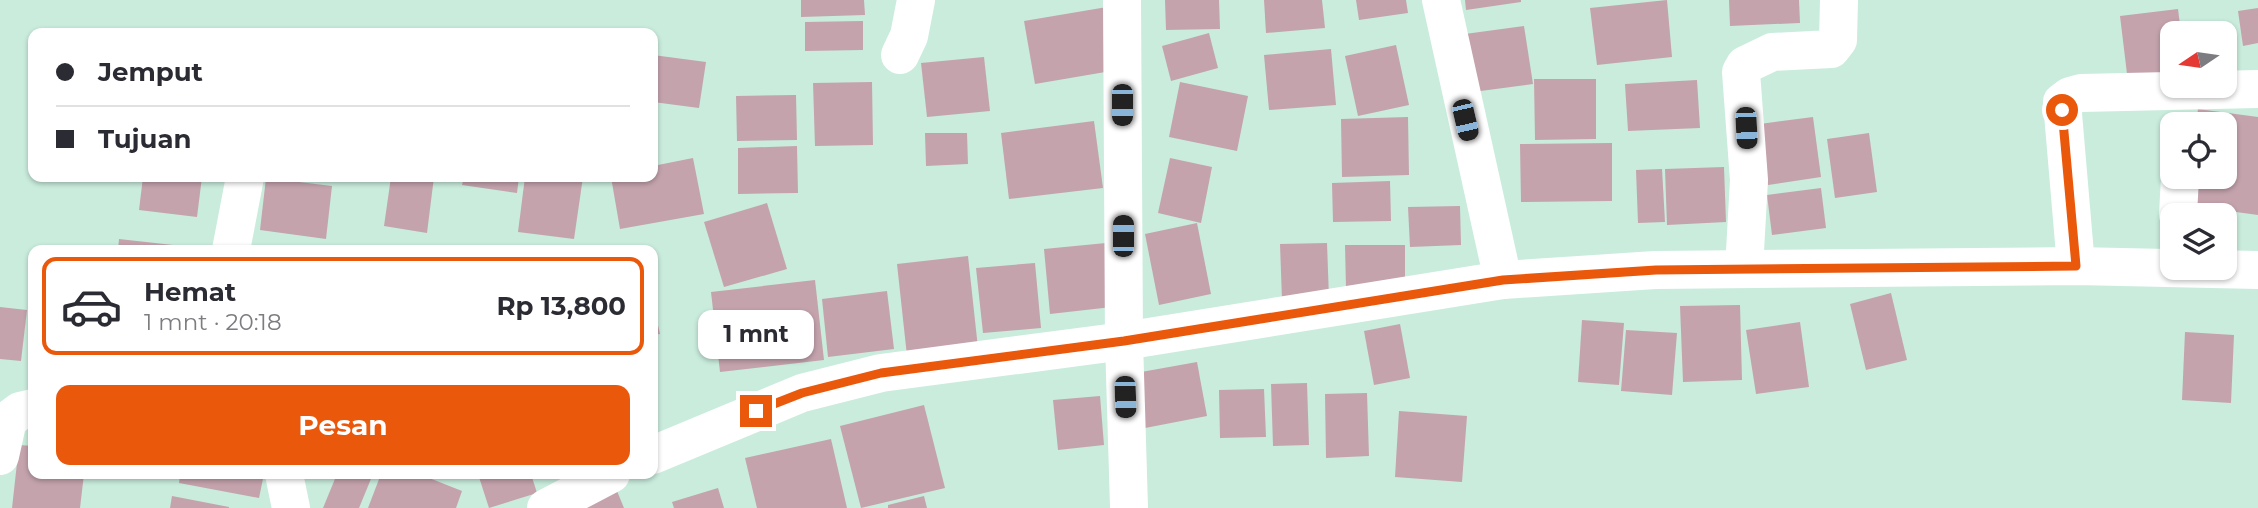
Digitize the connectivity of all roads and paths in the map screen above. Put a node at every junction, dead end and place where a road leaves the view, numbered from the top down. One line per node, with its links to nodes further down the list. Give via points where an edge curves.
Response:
1 (916, 0): 5 (street)
2 (1122, 0): 16 (street)
3 (1441, 0): 15 (street)
4 (1839, 0): 12 (street, via 1838,40 1831,49 1772,52 1745,65 1741,72 1749,180)
5 (900, 55)
6 (2258, 89): 7 (street)
7 (2184, 108): 10 (street, via 2081,93 2062,102)
8 (244, 182): 9 (street)
9 (233, 245)
10 (2076, 266): 11 (street); 12 (street)
11 (2160, 268)
12 (1744, 269): 15 (street)
13 (2237, 269): 14 (street)
14 (2258, 270)
15 (1503, 280): 16 (street)
16 (1124, 341): 18 (street, via 881,373 802,393); 22 (street)
17 (28, 409): 19 (street, via 8,420)
18 (658, 454)
19 (0, 456)
20 (285, 479): 23 (street)
21 (601, 479): 24 (street)
22 (1129, 507)
23 (291, 508)
24 (546, 508)

